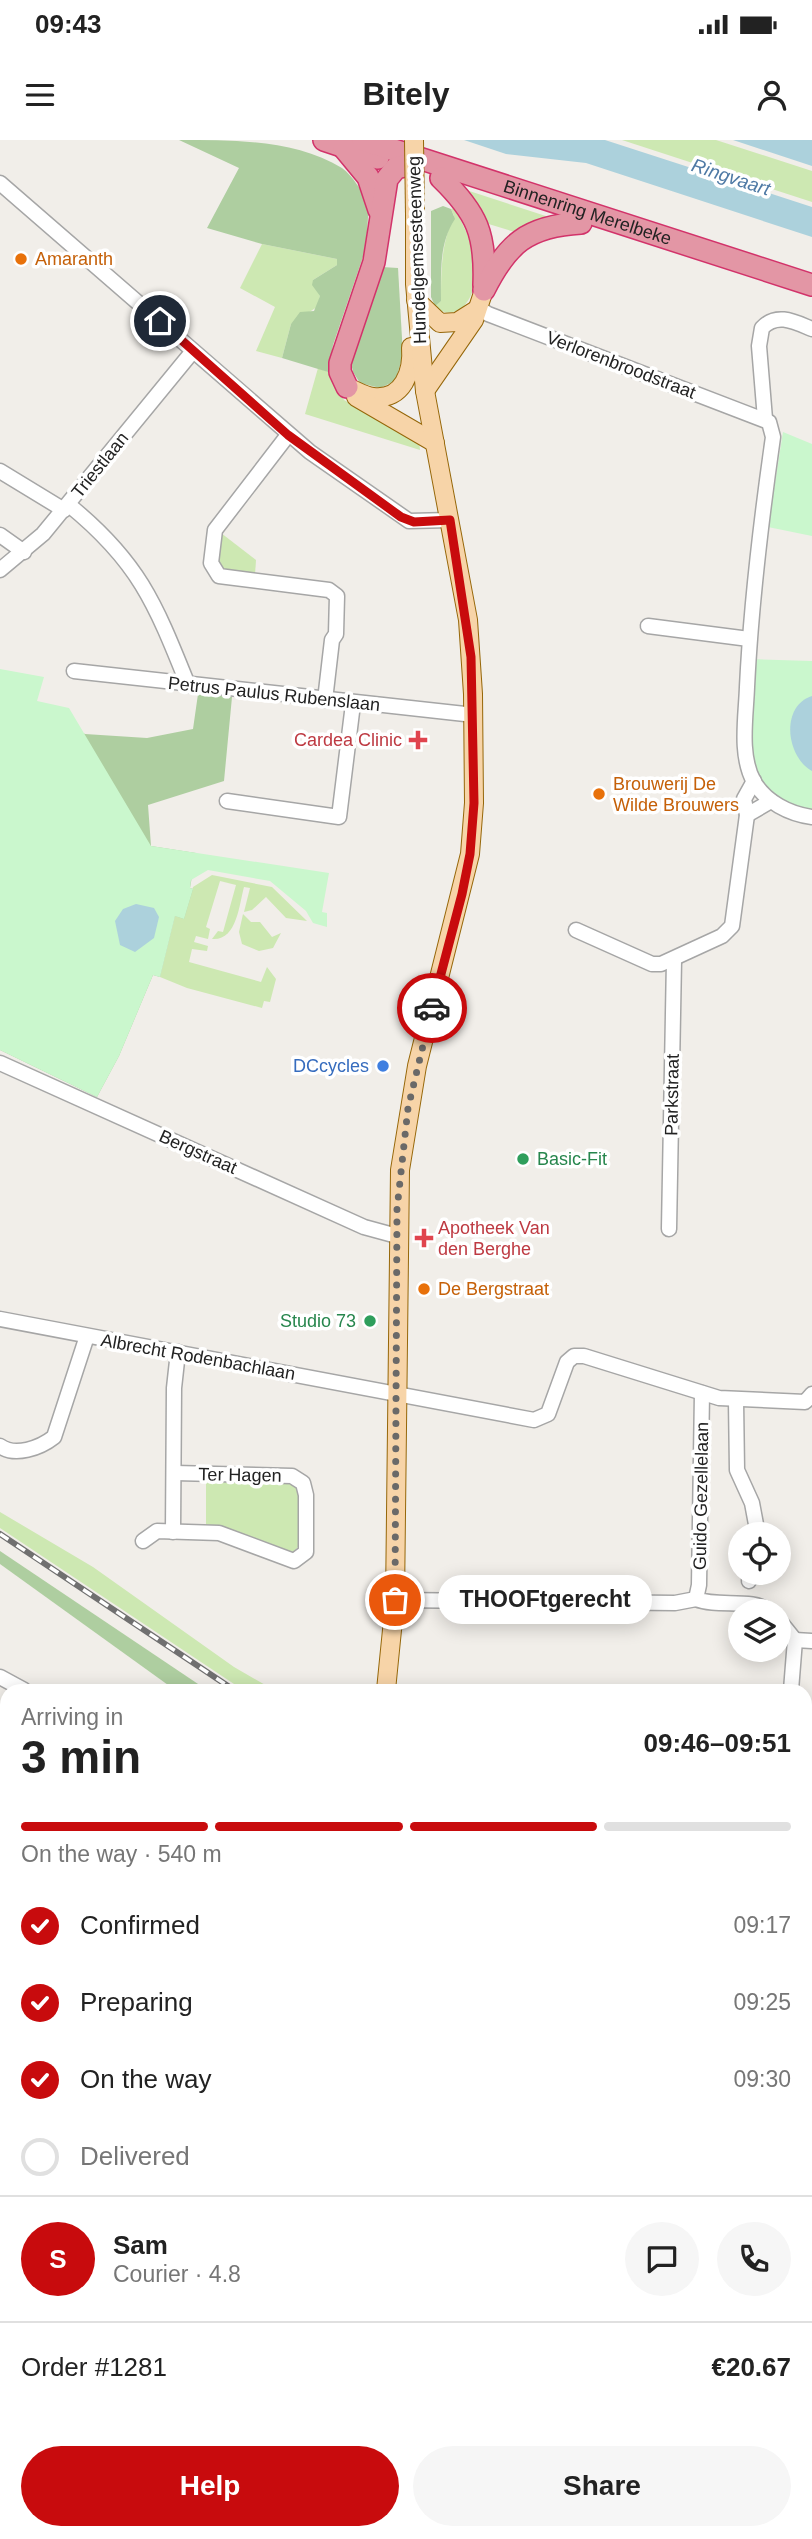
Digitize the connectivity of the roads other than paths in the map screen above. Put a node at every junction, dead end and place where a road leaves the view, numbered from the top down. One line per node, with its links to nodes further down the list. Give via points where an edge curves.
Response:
1 (363, 140): 9 (highway, Binnenring Merelbeke)
2 (414, 140): 12 (main road, Hundelgemsesteenweg, bridge)
3 (333, 143): 4 (highway); 7 (highway, via 368,177)
4 (404, 166): 5 (highway); 7 (highway, via 396,168 387,180)
5 (441, 178): 8 (highway); 11 (highway, via 477,222 485,255)
6 (0, 183): 15 (street)
7 (380, 214): 16 (highway, via 374,262 340,363)
8 (581, 223): 9 (highway, via 681,253); 11 (highway, via 554,225 523,236 496,267)
9 (729, 258): 10 (highway, Binnenring Merelbeke)
10 (812, 285)
11 (481, 299): 12 (main road, via 449,324 434,319); 17 (main road); 18 (street, Verlorenbroodstraat, via 488,314)
12 (416, 300): 13 (main road, Hundelgemsesteenweg)
13 (418, 329): 16 (main road, via 411,341 411,367 392,394 374,397); 17 (main road, Hundelgemsesteenweg)
14 (812, 329): 18 (street, via 775,319 759,336)
15 (192, 351): 19 (street); 22 (street, Triestlaan)
16 (347, 387): 20 (main road, via 361,402)
17 (425, 391): 20 (main road, Hundelgemsesteenweg)
18 (765, 419): 28 (street, via 773,437 758,531)
19 (288, 435): 23 (street, via 408,521); 31 (street, via 215,530 211,562 219,576 329,590 337,596)
20 (435, 443): 23 (main road, Hundelgemsesteenweg)
21 (0, 471): 22 (street)
22 (66, 508): 25 (street, Triestlaan); 30 (street, via 115,546 132,566)
23 (450, 520): 33 (main road, Hundelgemsesteenweg, via 468,620)
24 (0, 535): 25 (street)
25 (24, 551): 26 (street, Triestlaan)
26 (0, 570)
27 (648, 626): 28 (street)
28 (749, 639): 34 (street, via 746,754)
29 (74, 671): 30 (street, Petrus Paulus Rubenslaan)
30 (188, 685): 31 (street, Petrus Paulus Rubenslaan)
31 (325, 700): 32 (street, Petrus Paulus Rubenslaan)
32 (353, 704): 33 (street, Petrus Paulus Rubenslaan); 35 (street, via 339,817)
33 (474, 715): 43 (main road, Hundelgemsesteenweg, via 470,854 413,1082 400,1170)
34 (754, 781): 36 (street); 37 (street, via 744,799)
35 (227, 801)
36 (771, 801): 37 (street); 38 (street)
37 (747, 815): 40 (street, via 732,926 722,936)
38 (812, 817)
39 (576, 930): 40 (street, via 652,964)
40 (674, 960): 42 (street, Parkstraat)
41 (0, 1063): 43 (street, Bergstraat, via 365,1227)
42 (669, 1229)
43 (397, 1236): 49 (main road, Hundelgemsesteenweg)
44 (0, 1319): 45 (street, Albrecht Rodenbachlaan)
45 (87, 1336): 46 (street, Albrecht Rodenbachlaan); 51 (street, via 54,1437 18,1452)
46 (178, 1352): 49 (street, Albrecht Rodenbachlaan); 52 (street, Ter Hagen)
47 (702, 1393): 49 (street, via 573,1356 548,1413 534,1420); 50 (street); 56 (street, Guido Gezellelaan)
48 (812, 1394): 50 (street, via 805,1402)
49 (395, 1395): 57 (main road, Hundelgemsesteenweg)
50 (736, 1401): 53 (street, via 737,1470)
51 (0, 1446)
52 (175, 1474): 54 (street, Ter Hagen); 54 (street, Ter Hagen, via 292,1476 303,1483 306,1495 306,1552 294,1561 219,1533)
53 (756, 1522)
54 (173, 1532): 55 (street, Ter Hagen, via 157,1531)
55 (143, 1541)
56 (696, 1599): 57 (street, via 675,1603); 58 (street)
57 (395, 1600): 62 (main road, Hundelgemsesteenweg)
58 (728, 1605)
59 (791, 1635): 60 (street)
60 (795, 1640): 61 (street); 63 (street)
61 (812, 1641)
62 (387, 1684)
63 (792, 1684)

